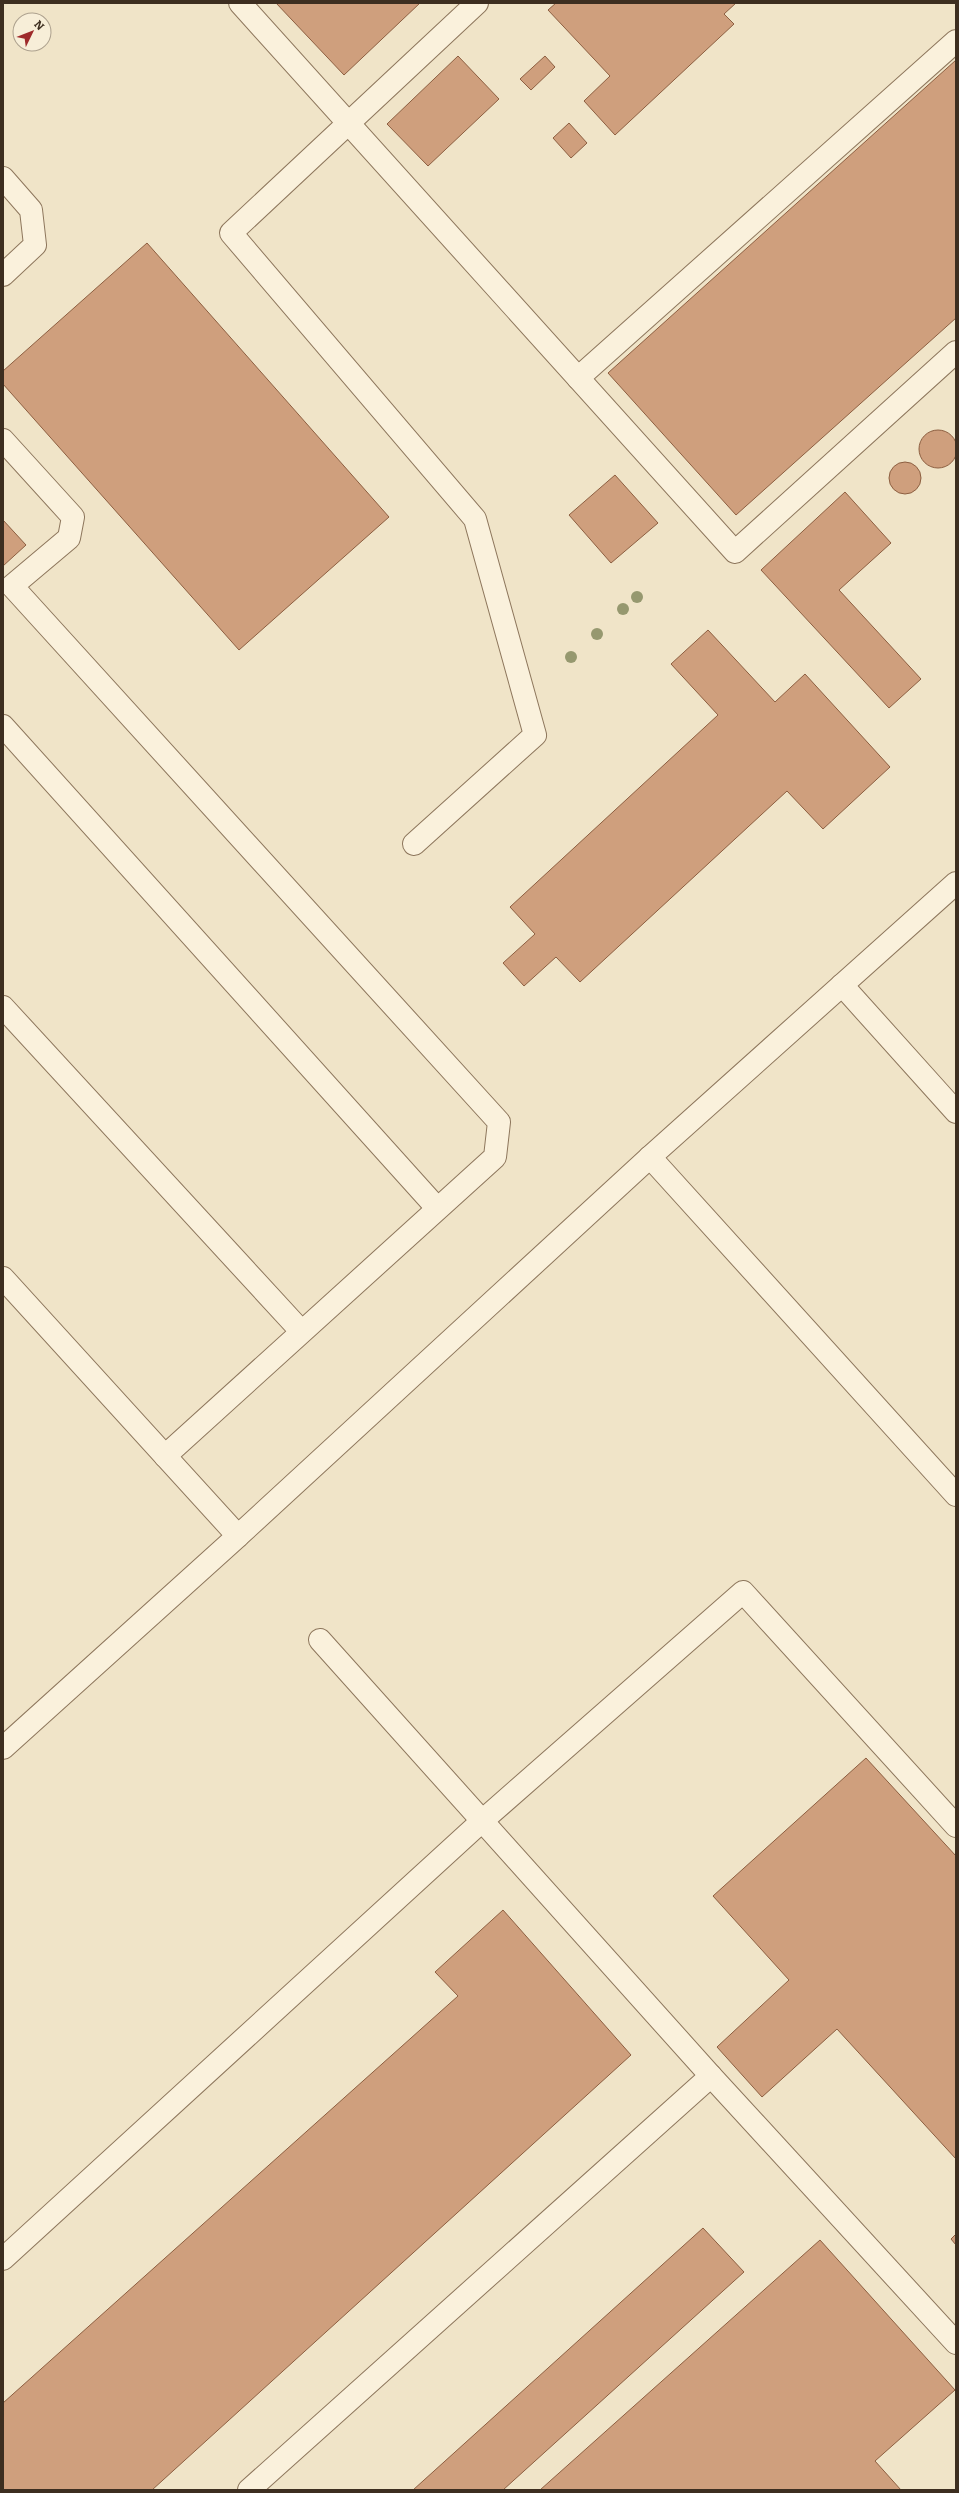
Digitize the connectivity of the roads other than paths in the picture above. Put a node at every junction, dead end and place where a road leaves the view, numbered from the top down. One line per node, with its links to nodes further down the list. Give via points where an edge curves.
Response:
1 (240, 3): 4 (street)
2 (477, 3): 4 (street)
3 (956, 41): 8 (street)
4 (347, 124): 8 (street); 12 (street, via 231,233 475,519 535,735)
5 (3, 178): 6 (street, via 31,210 35,245)
6 (3, 275)
7 (956, 352): 8 (street, via 735,552)
8 (578, 378)
9 (3, 440): 10 (street, via 72,517 69,538)
10 (7, 590): 18 (street, via 499,1122 495,1157)
11 (3, 726): 18 (street)
12 (414, 844)
13 (956, 883): 14 (street)
14 (842, 985): 16 (street); 17 (street)
15 (3, 1007): 20 (street)
16 (956, 1112)
17 (650, 1156): 22 (street); 23 (street)
18 (437, 1208): 20 (street)
19 (3, 1278): 21 (street)
20 (301, 1331): 21 (street)
21 (165, 1456): 23 (street)
22 (956, 1495)
23 (238, 1536): 25 (street)
24 (320, 1640): 26 (street)
25 (3, 1748)
26 (482, 1822): 27 (street, via 743,1592); 28 (street); 29 (street)
27 (956, 1826)
28 (711, 2076): 30 (street); 31 (street)
29 (3, 2259)
30 (956, 2343)
31 (249, 2490)

